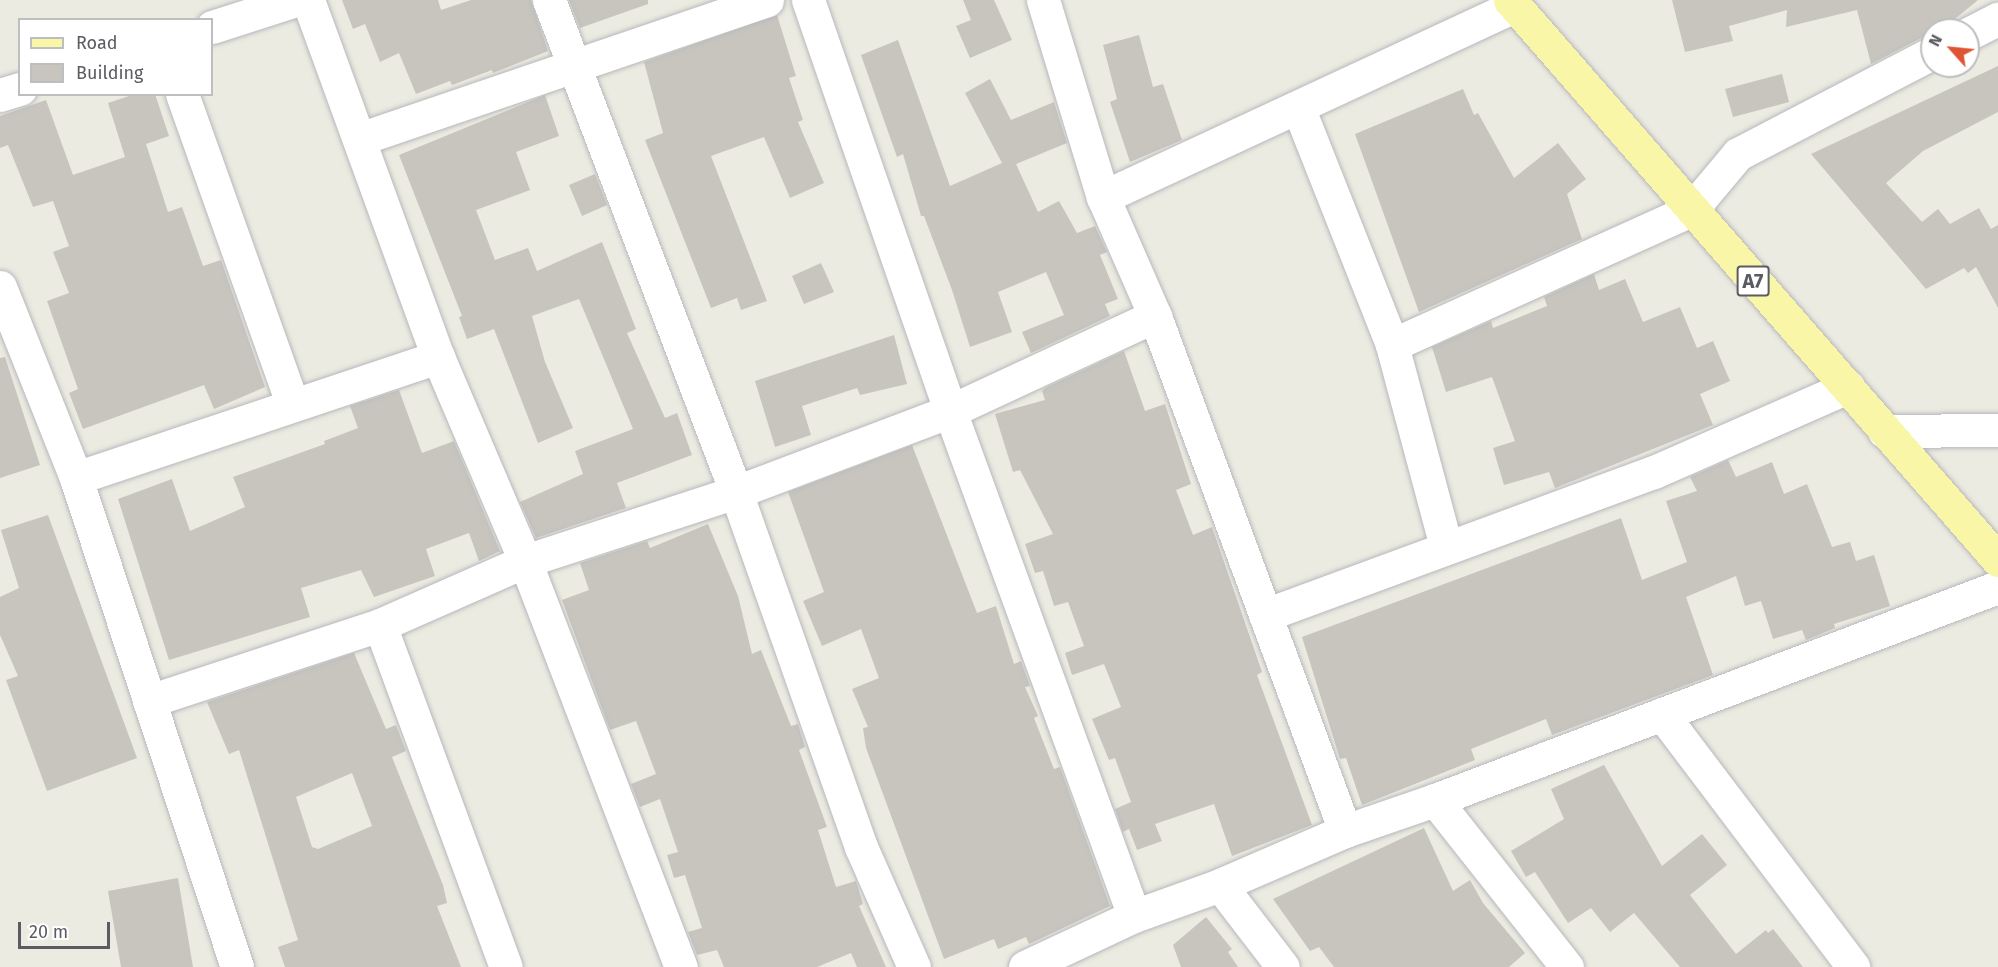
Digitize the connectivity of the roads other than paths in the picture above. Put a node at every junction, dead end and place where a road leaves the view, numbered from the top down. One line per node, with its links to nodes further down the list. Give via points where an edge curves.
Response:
1 (296, 0): 9 (street)
2 (308, 0): 17 (street)
3 (549, 0): 12 (street)
4 (767, 0): 12 (street)
5 (808, 0): 26 (street)
6 (1043, 0): 18 (street)
7 (1512, 3): 16 (street); 19 (main road, A7)
8 (1998, 19): 10 (street)
9 (213, 27)
10 (1980, 28)
11 (1920, 59): 19 (street, via 1738,154)
12 (573, 68): 17 (street); 30 (street)
13 (18, 90): 14 (street)
14 (0, 95)
15 (183, 96): 25 (street)
16 (1298, 107): 18 (street); 22 (street)
17 (359, 140): 23 (street)
18 (1103, 197): 21 (street)
19 (1691, 210): 22 (street); 24 (main road, A7)
20 (0, 287): 29 (street)
21 (1155, 316): 26 (street); 35 (street)
22 (1392, 345): 31 (street)
23 (438, 357): 25 (street); 33 (street)
24 (1848, 387): 28 (main road, A7); 31 (street, via 1654,472)
25 (293, 405): 29 (street)
26 (950, 411): 30 (street); 42 (street)
27 (1998, 430): 28 (street)
28 (1884, 431): 32 (main road, A7)
29 (76, 478): 37 (street)
30 (736, 492): 33 (street); 46 (street, via 861,847)
31 (1446, 546): 35 (street)
32 (1998, 560)
33 (525, 561): 36 (street); 45 (street)
34 (1998, 586): 38 (street)
35 (1264, 615): 40 (street)
36 (380, 625): 37 (street); 44 (street)
37 (148, 701): 43 (street)
38 (1662, 714): 39 (street); 50 (street)
39 (1435, 800): 40 (street); 49 (street)
40 (1345, 831): 41 (street)
41 (1220, 885): 42 (street); 48 (street)
42 (1134, 916): 47 (street)
43 (237, 967)
44 (506, 967)
45 (681, 967)
46 (914, 967)
47 (1025, 967)
48 (1283, 967)
49 (1567, 967)
50 (1853, 967)

